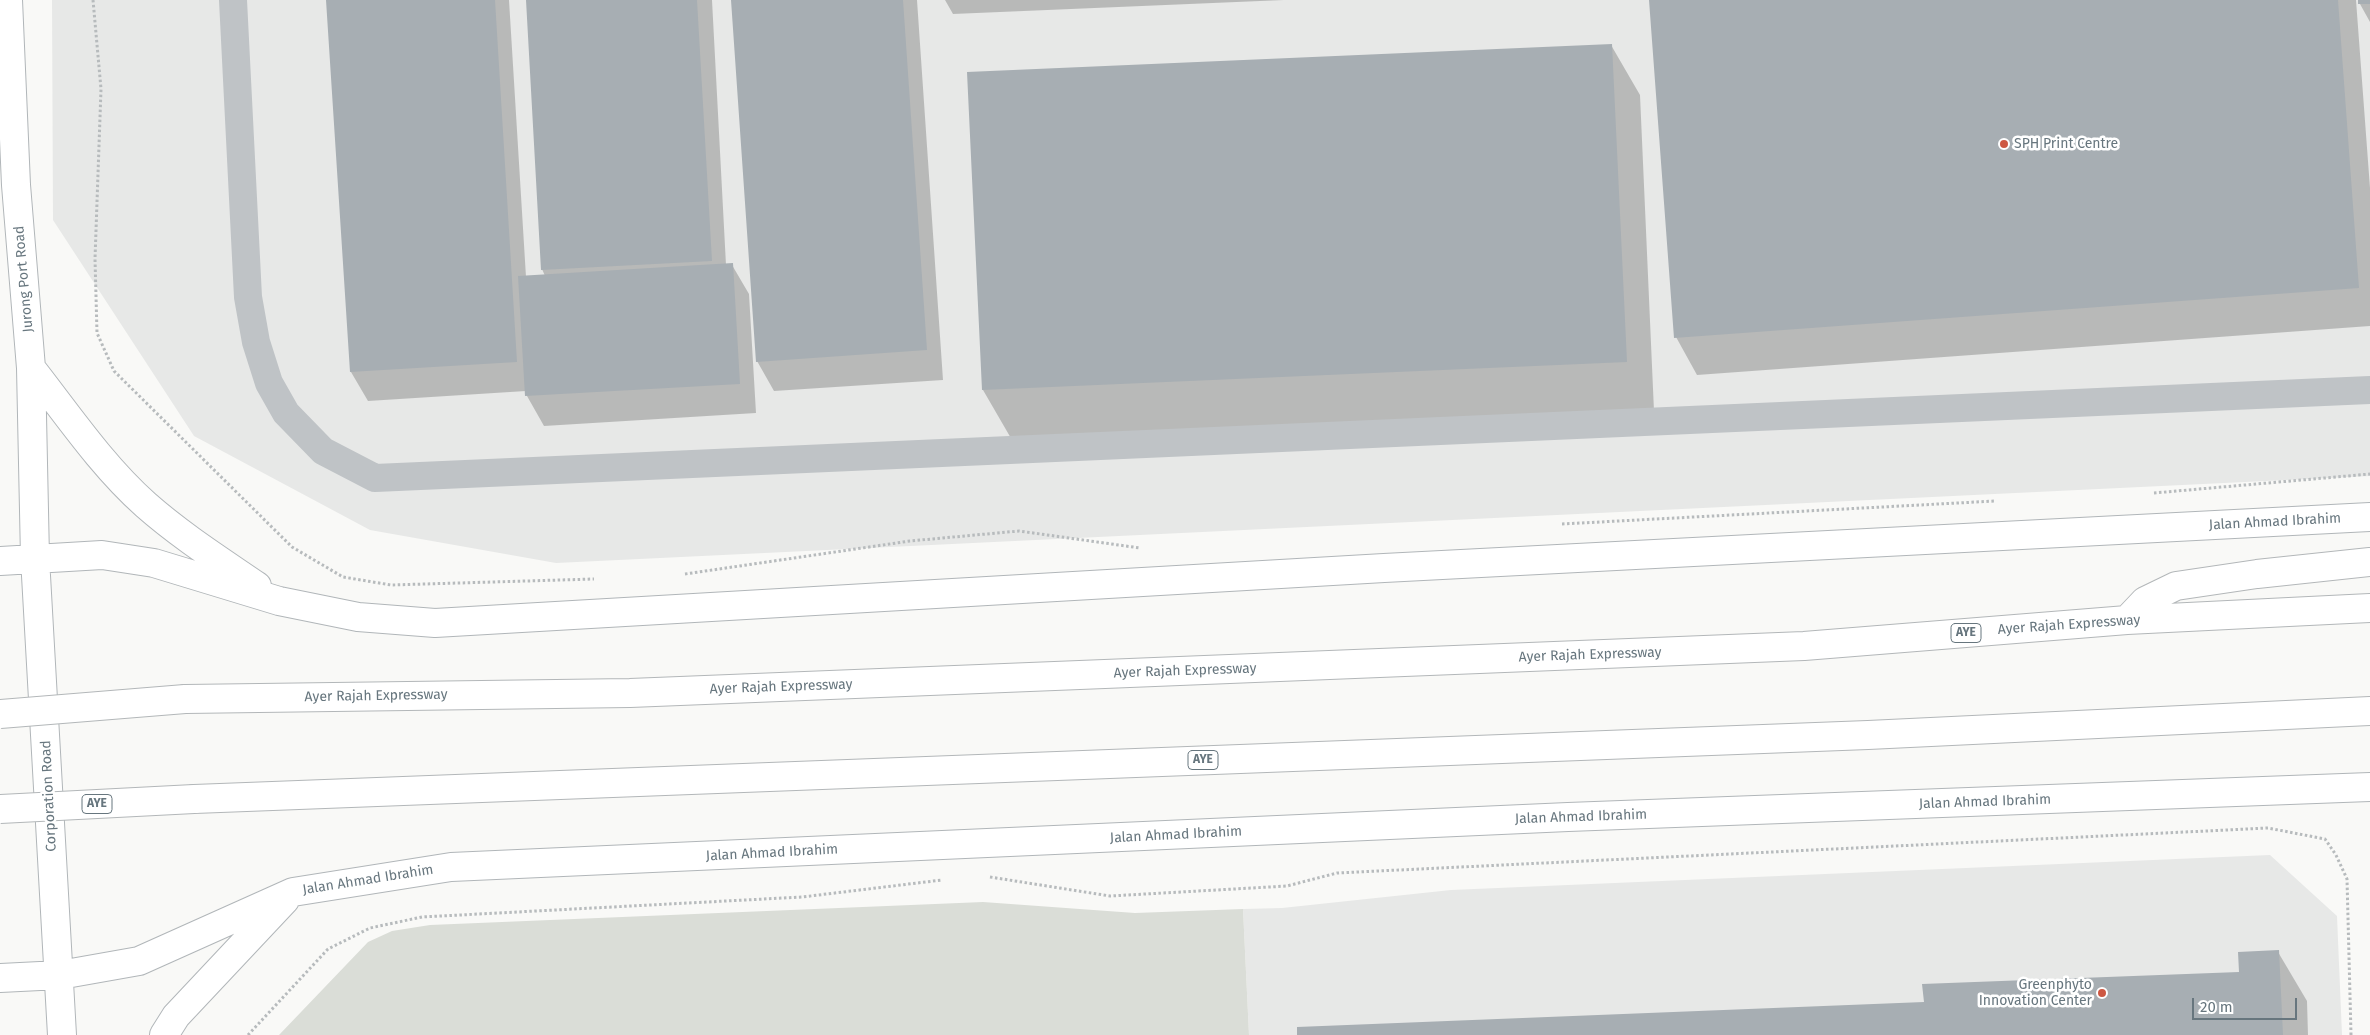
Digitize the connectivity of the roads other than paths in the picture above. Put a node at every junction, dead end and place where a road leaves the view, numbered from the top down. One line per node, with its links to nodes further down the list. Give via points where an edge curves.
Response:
1 (8, 0): 3 (main road, Jurong Port Road, via 16,185)
2 (233, 0): 4 (lane, via 248,296 256,342 269,382 286,413 323,451 375,478)
3 (31, 368): 6 (main road, Jurong Port Road); 9 (main road, via 87,440 146,505 201,548)
4 (2370, 390)
5 (2370, 517): 9 (main road, Jalan Ahmad Ibrahim, via 1384,568 435,623 358,617)
6 (35, 558): 7 (main road, Jalan Ahmad Ibrahim); 9 (main road, Jalan Ahmad Ibrahim, via 102,555 154,563); 19 (main road, Corporation Road)
7 (0, 561)
8 (2370, 562): 11 (main road, via 2176,586 2145,601)
9 (279, 601)
10 (2370, 608): 11 (main road, Ayer Rajah Expressway / AYE)
11 (2127, 620): 13 (main road, Ayer Rajah Expressway / AYE, bridge, via 1774,647 630,693 185,699)
12 (2370, 711): 14 (main road, AYE)
13 (0, 714)
14 (2211, 719): 15 (main road); 17 (main road, AYE, bridge)
15 (2370, 725)
16 (2370, 787): 18 (main road, Jalan Ahmad Ibrahim, via 1568,817 451,867)
17 (0, 809)
18 (293, 892): 19 (main road, Jalan Ahmad Ibrahim, via 139,960); 22 (main road, via 176,1016)
19 (60, 975): 20 (main road, Jalan Ahmad Ibrahim); 21 (main road, Corporation Road)
20 (0, 978)
21 (62, 1035)
22 (164, 1035)

